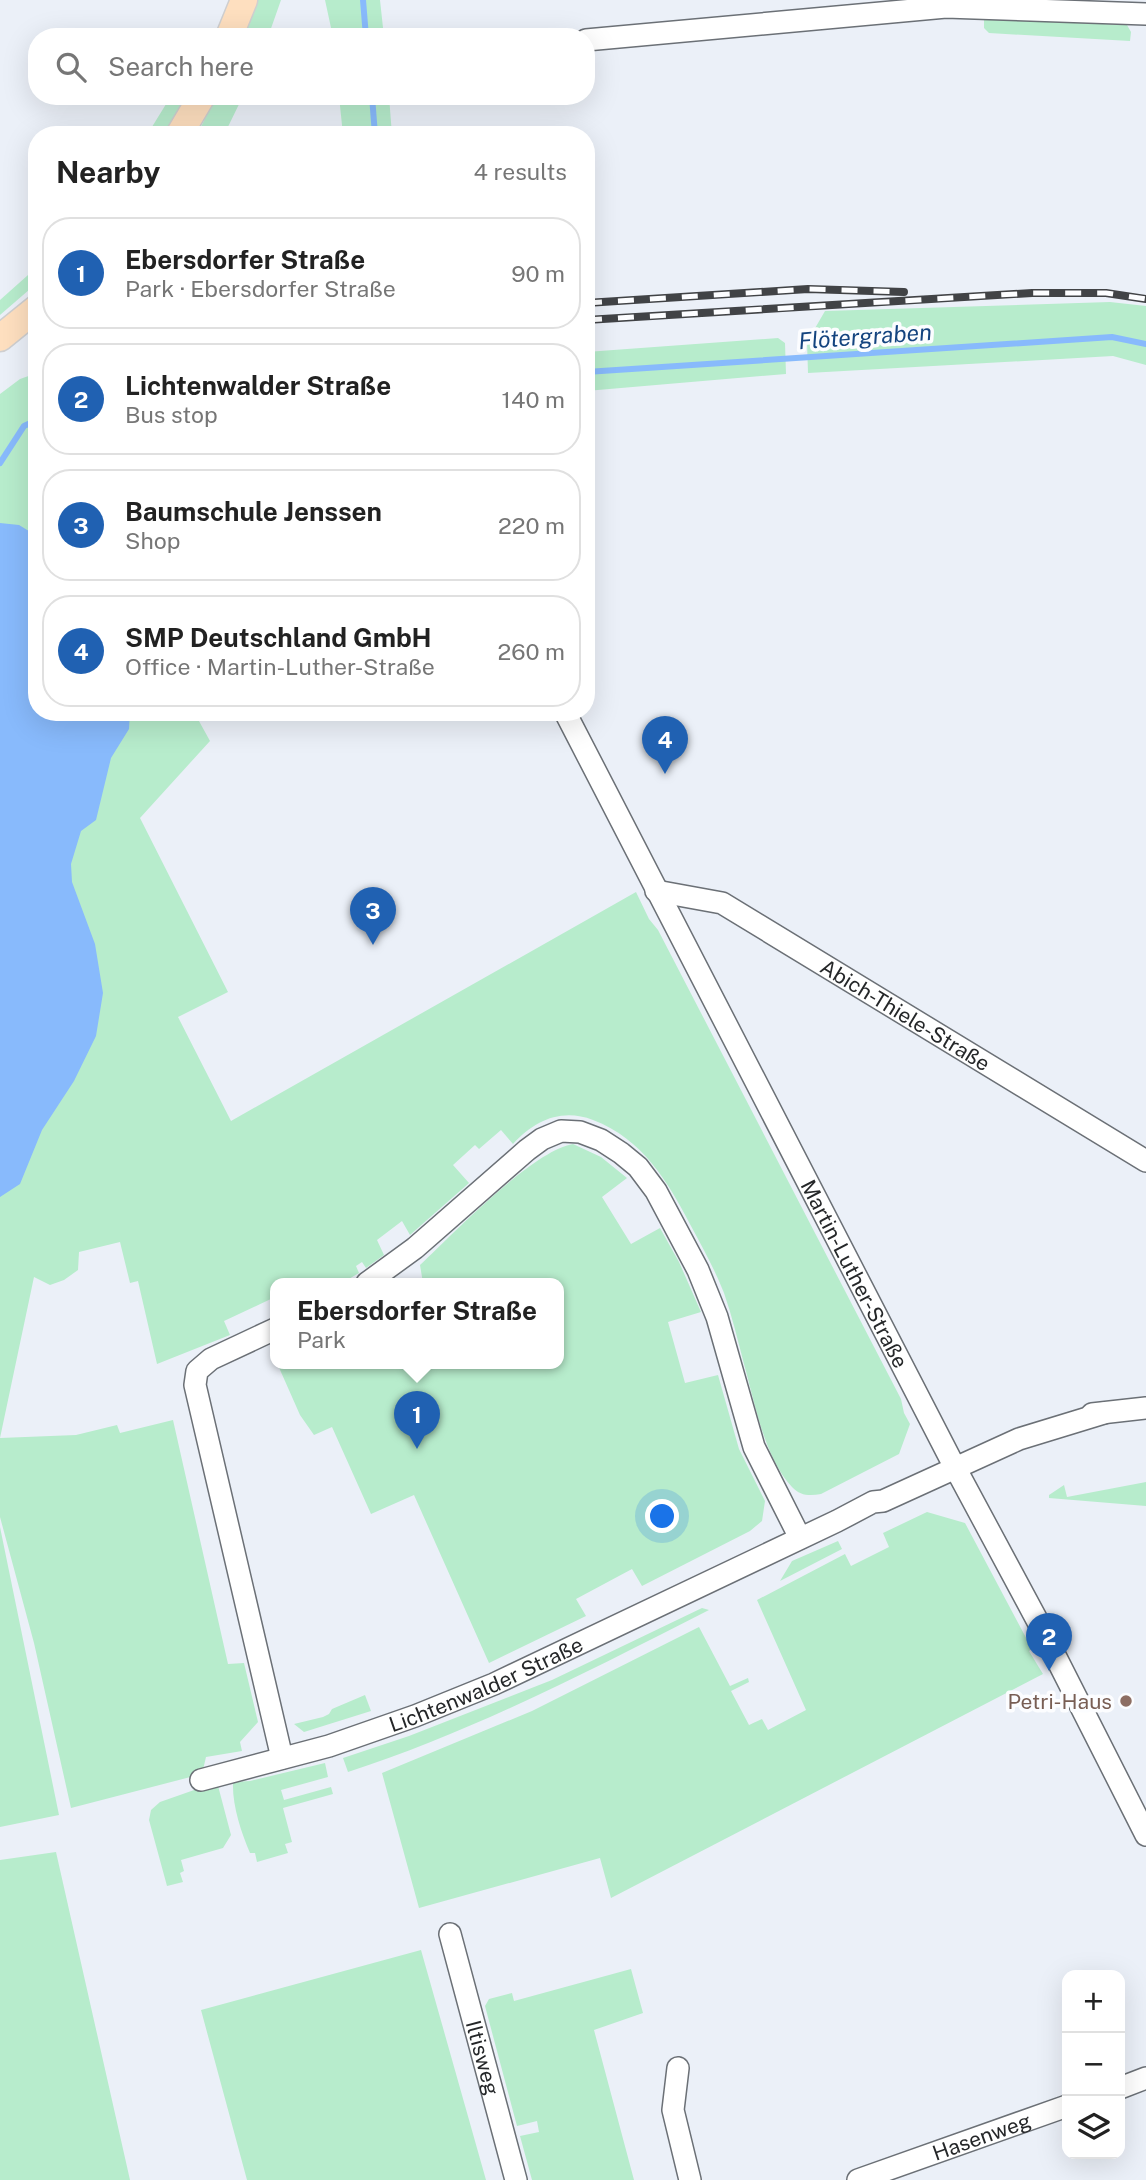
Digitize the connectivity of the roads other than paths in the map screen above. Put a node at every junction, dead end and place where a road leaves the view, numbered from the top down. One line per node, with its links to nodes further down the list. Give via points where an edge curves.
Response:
1 (244, 0): 4 (main road)
2 (946, 4): 3 (street); 5 (street)
3 (1146, 14)
4 (233, 28)
5 (595, 39)
6 (197, 105): 7 (main road)
7 (184, 126)
8 (28, 315): 9 (main road)
9 (0, 338)
10 (570, 721): 11 (street, Martin-Luther-Straße)
11 (656, 891): 12 (street, Abich-Thiele-Straße, via 722,903); 16 (street, Martin-Luther-Straße)
12 (1146, 1161)
13 (375, 1278): 17 (street, via 542,1139 568,1130 601,1140 638,1167 690,1254 717,1317 754,1447)
14 (270, 1331): 18 (street, via 211,1359 197,1371 195,1385)
15 (1146, 1408): 16 (street, Lichtenwalder Straße, via 1104,1413)
16 (952, 1463): 17 (street, Lichtenwalder Straße, via 879,1494 873,1502); 20 (street, Martin-Luther-Straße)
17 (800, 1538): 18 (street, Lichtenwalder Straße, via 494,1684 402,1721)
18 (282, 1758): 19 (street, Lichtenwalder Straße)
19 (201, 1780)
20 (1146, 1835)
21 (450, 1934): 26 (street, Iltisweg)
22 (678, 2068): 27 (street, via 673,2110)
23 (1146, 2078): 24 (street)
24 (1125, 2086)
25 (1062, 2108): 28 (street, Hasenweg)
26 (516, 2180)
27 (690, 2180)
28 (858, 2180)

